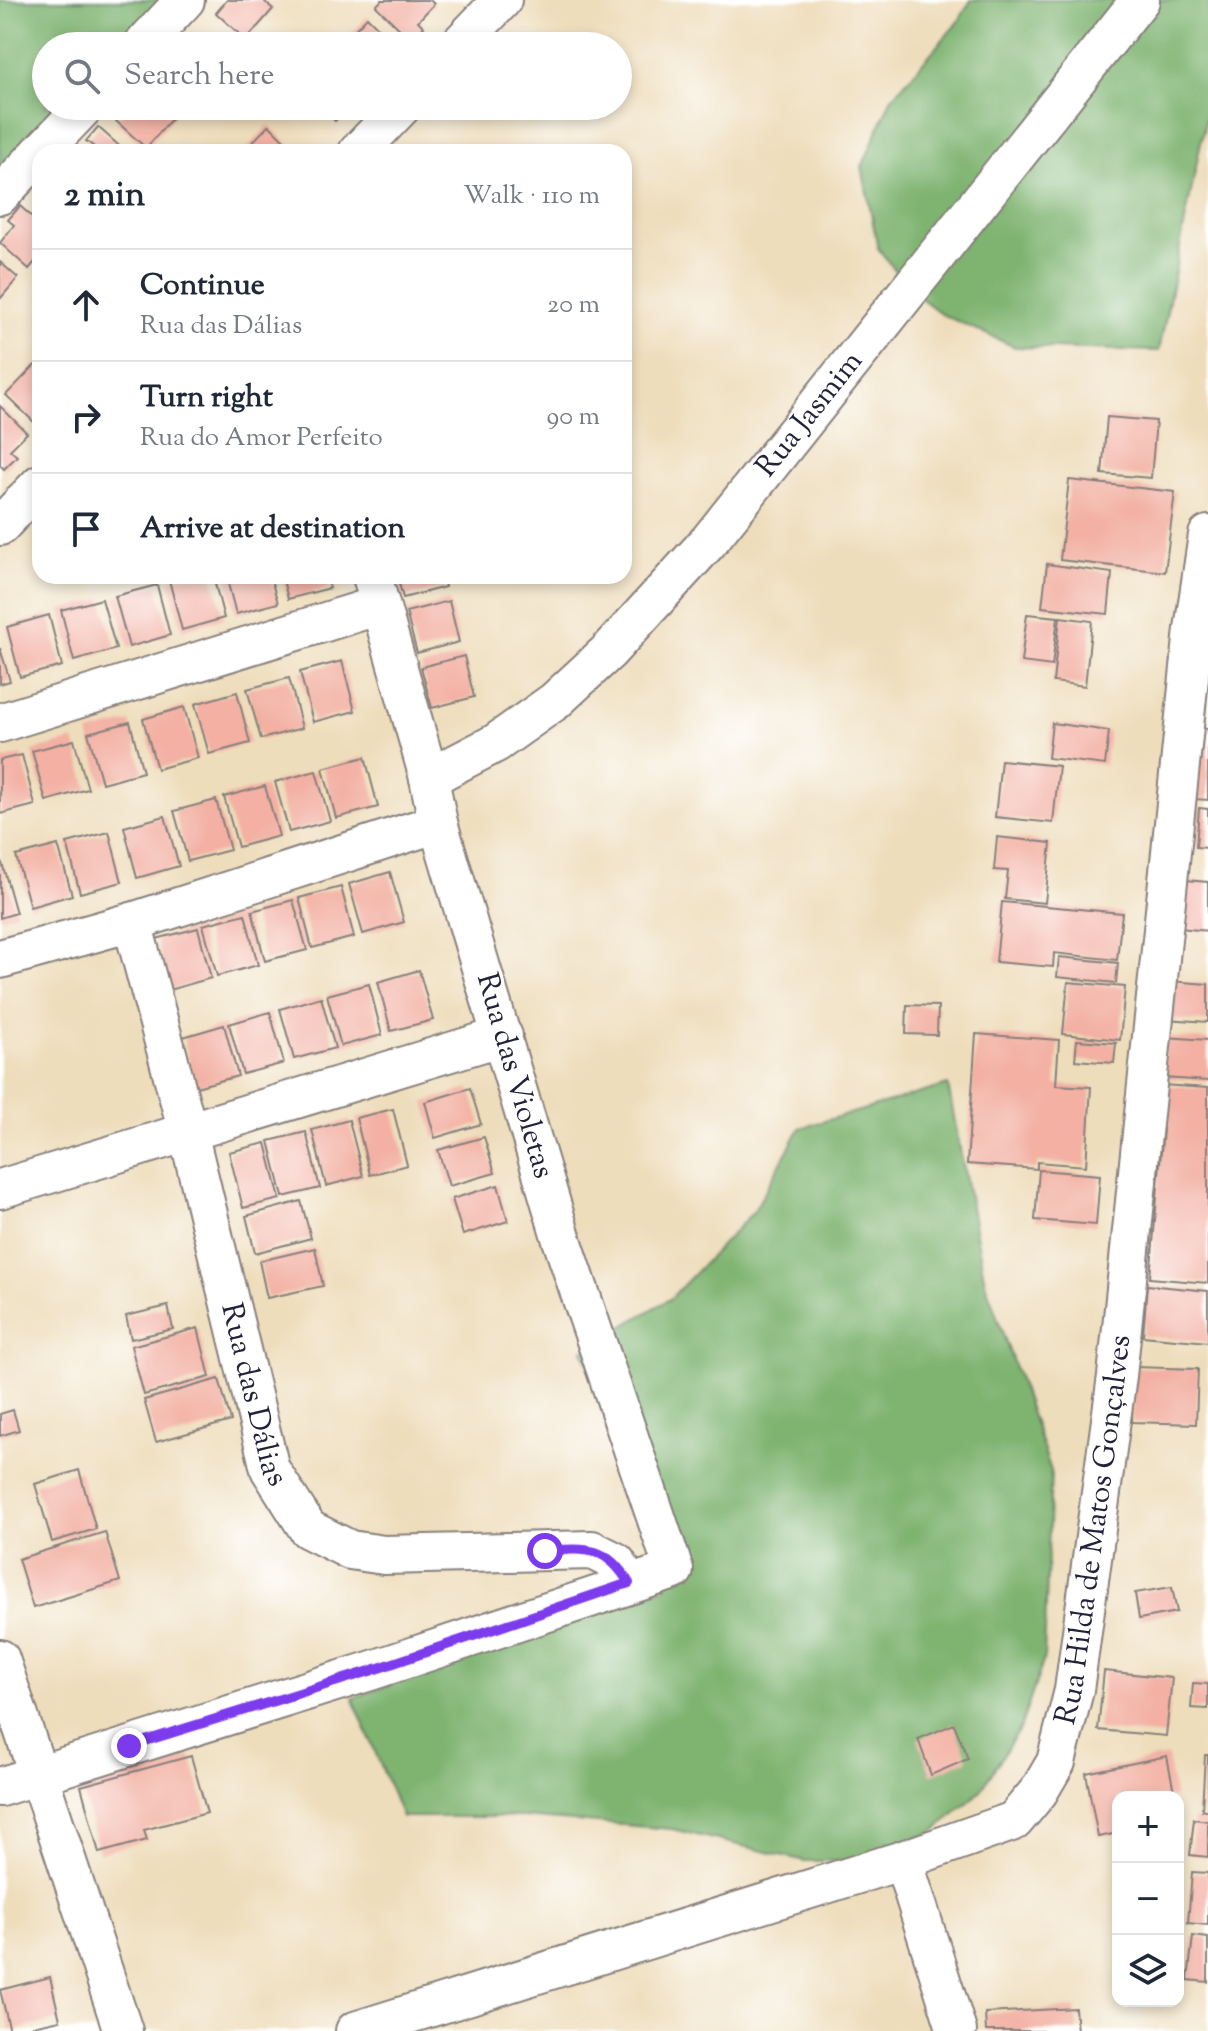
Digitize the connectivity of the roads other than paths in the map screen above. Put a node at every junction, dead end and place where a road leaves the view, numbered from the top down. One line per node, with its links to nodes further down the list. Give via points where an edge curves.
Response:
1 (185, 0): 4 (street)
2 (502, 0): 5 (street)
3 (1140, 0): 17 (street, Rua Jasmim, via 709,541 609,651 555,701 496,743)
4 (155, 32)
5 (471, 32)
6 (71, 120): 8 (street)
7 (389, 120): 9 (street)
8 (48, 144)
9 (366, 144)
10 (32, 161): 11 (street)
11 (0, 195)
12 (32, 492): 13 (street)
13 (0, 526)
14 (1208, 535): 28 (street, Rua Hilda de Matos Gonçalves, via 1117,1376 1074,1690 1056,1762 1014,1821)
15 (376, 590): 16 (street); 17 (street, Rua das Violetas)
16 (0, 723)
17 (429, 778): 18 (street, Rua das Violetas)
18 (438, 823): 19 (street); 21 (street, Rua das Violetas)
19 (132, 922): 20 (street); 22 (street, Rua das Dálias)
20 (0, 959)
21 (503, 1036): 22 (street); 24 (street, Rua das Violetas, via 561,1237 674,1570)
22 (188, 1132): 23 (street); 24 (street, Rua das Dálias, via 270,1469 308,1529 350,1550 384,1555 592,1550 616,1562)
23 (0, 1189)
24 (629, 1583): 26 (street)
25 (0, 1659): 26 (street)
26 (39, 1774): 27 (street); 29 (street)
27 (0, 1787)
28 (903, 1860): 30 (street, Rua Hilda de Matos Gonçalves); 31 (street)
29 (123, 2031)
30 (355, 2031)
31 (957, 2031)

